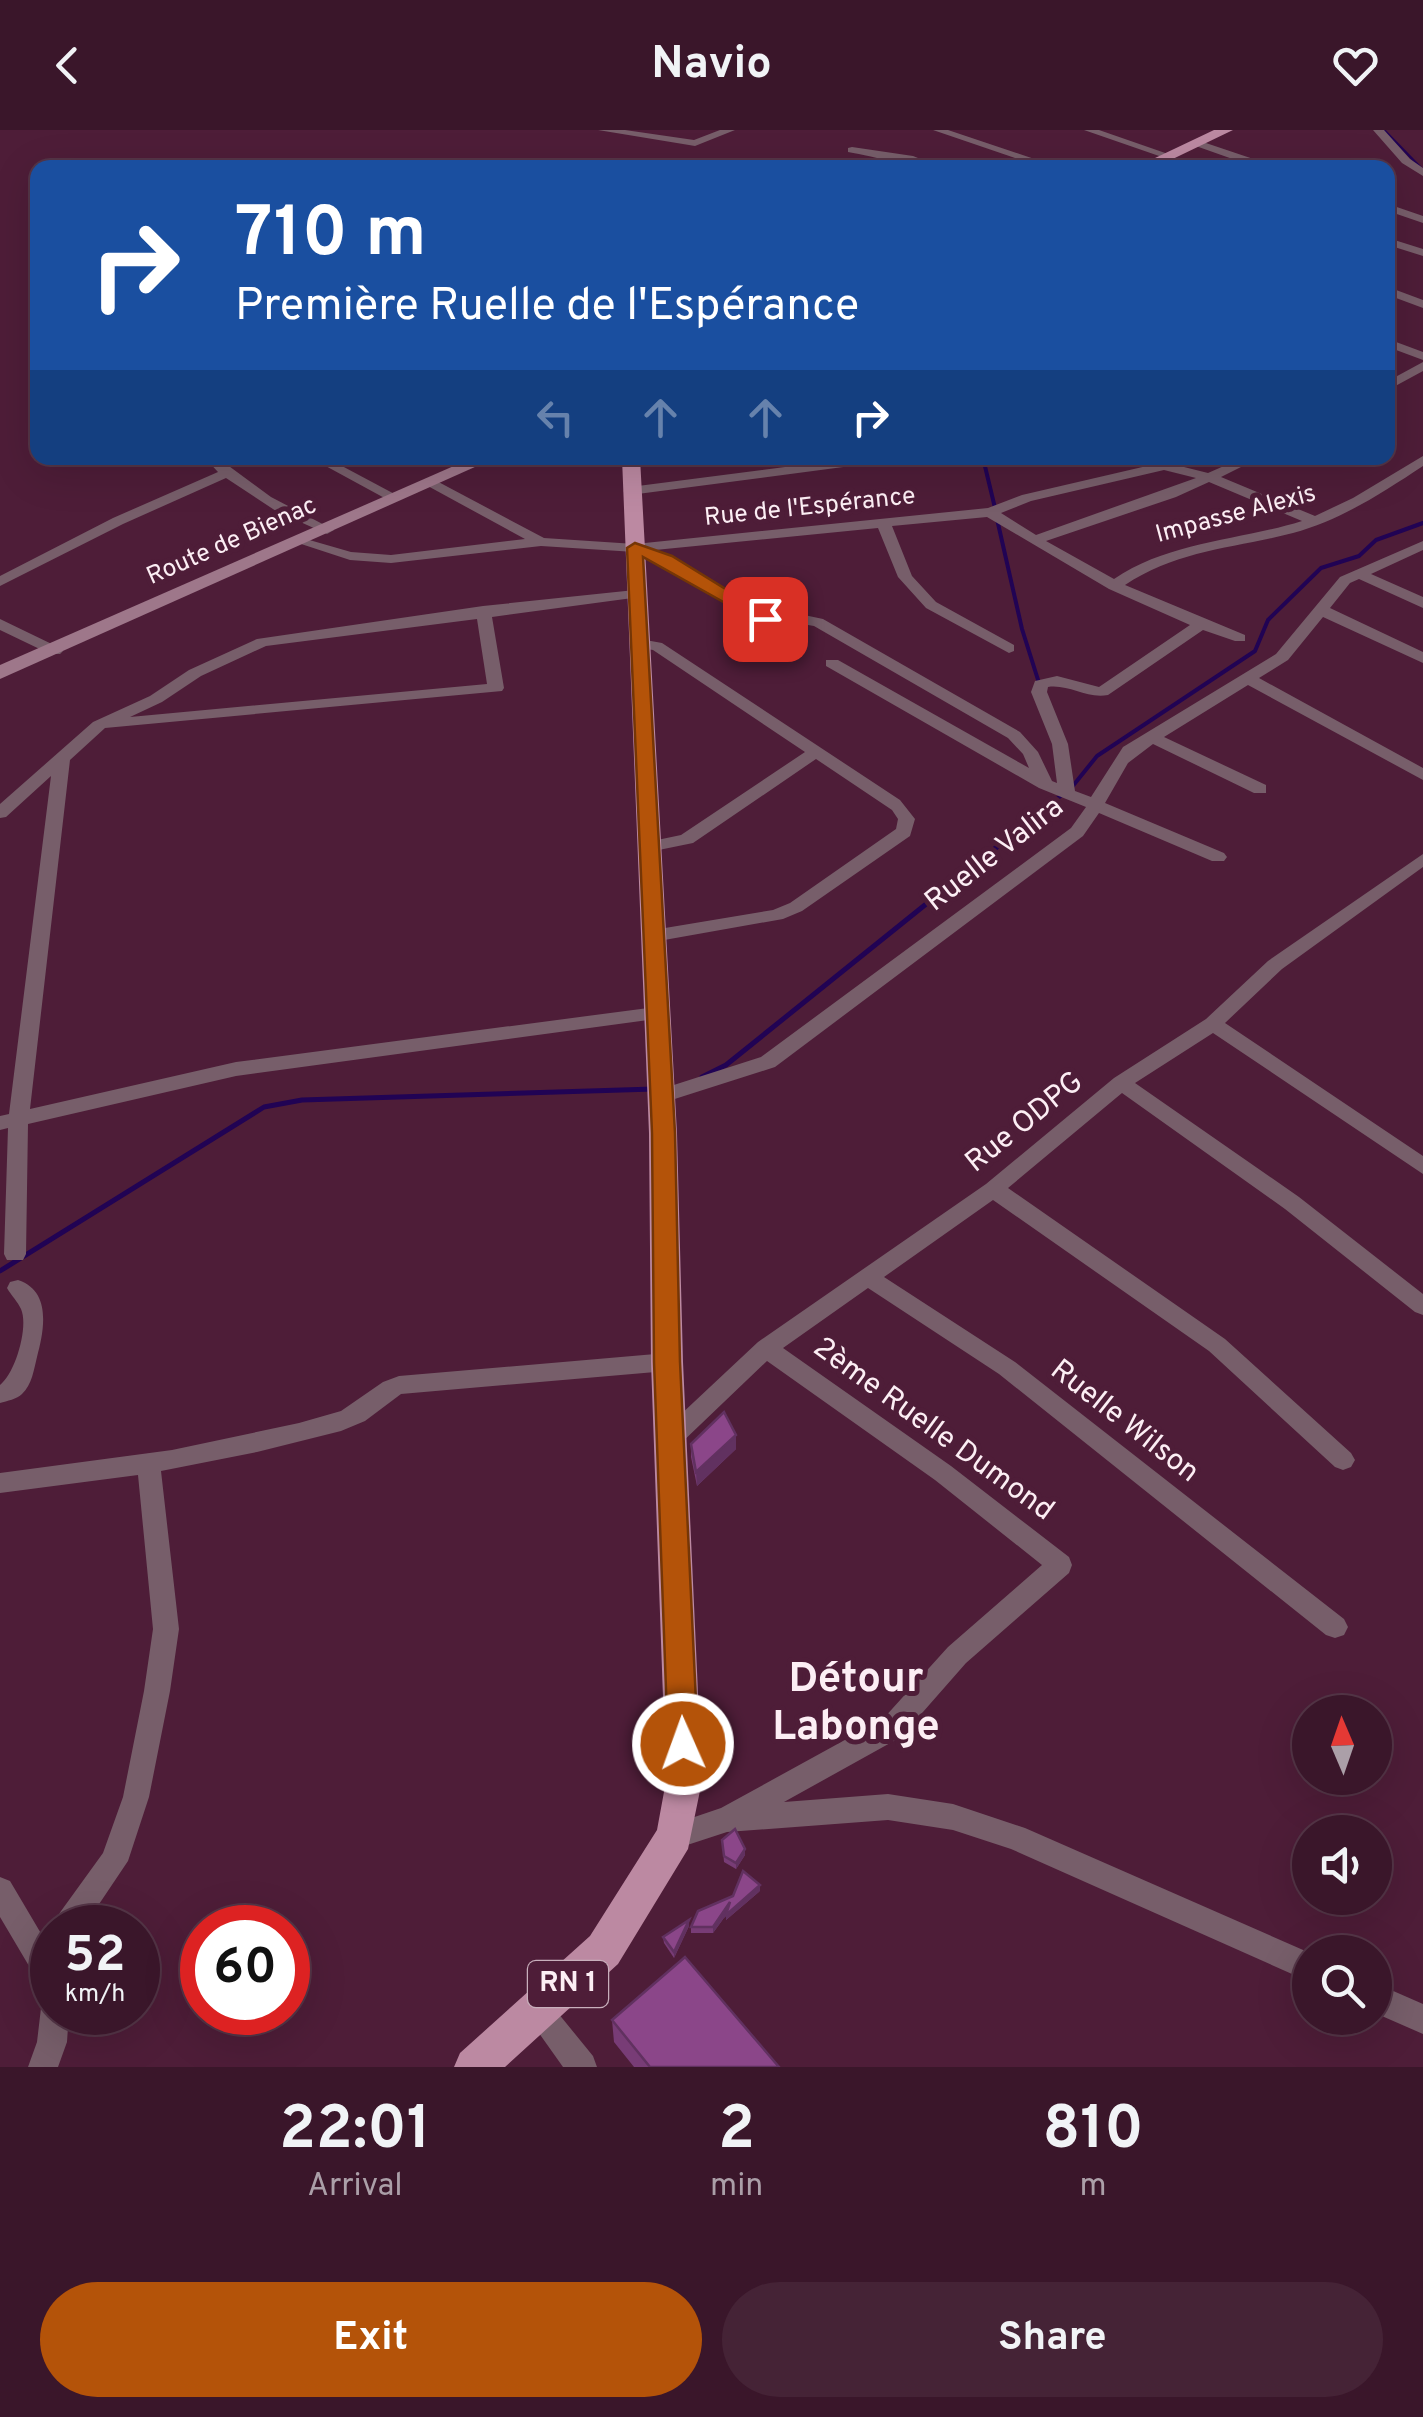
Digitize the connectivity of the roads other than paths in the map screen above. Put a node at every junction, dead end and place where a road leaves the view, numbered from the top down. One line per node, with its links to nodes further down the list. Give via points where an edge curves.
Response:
1 (603, 130): 2 (street, via 695,143)
2 (730, 130)
3 (938, 130): 10 (street)
4 (1089, 130): 8 (street)
5 (1378, 130): 14 (street)
6 (1212, 134): 8 (main road); 13 (street)
7 (852, 150): 9 (street)
8 (1162, 157): 11 (main road); 12 (street)
9 (916, 160)
10 (1031, 160)
11 (1156, 160)
12 (1167, 160)
13 (1256, 160)
14 (1423, 173)
15 (1395, 210): 16 (street)
16 (1423, 220)
17 (1395, 243): 18 (street)
18 (1423, 253)
19 (1395, 294): 20 (street)
20 (1423, 304)
21 (1395, 346): 22 (street)
22 (1423, 356)
23 (1423, 366): 24 (street)
24 (1395, 382)
25 (1423, 460): 40 (street, Impasse Alexis)
26 (218, 465): 34 (street)
27 (331, 465): 38 (street)
28 (470, 465): 36 (main road, Route de Bienac)
29 (631, 465): 37 (main road, RN 1)
30 (827, 465): 37 (street)
31 (1149, 465): 39 (street, Rue de l'Espérance)
32 (1170, 465): 35 (street)
33 (1237, 465): 35 (street)
34 (227, 474): 42 (street); 49 (street)
35 (1210, 477): 40 (street); 43 (street)
36 (431, 482): 38 (main road, Route de Bienac); 45 (street)
37 (630, 491): 46 (main road, RN 1)
38 (395, 498): 42 (main road, Route de Bienac)
39 (990, 512): 41 (street, Rue de l'Espérance); 43 (street)
40 (1314, 521): 50 (street, Impasse Alexis, via 1168,554)
41 (884, 524): 46 (street, Rue de l'Espérance); 59 (street, via 905,577 931,606)
42 (327, 530): 44 (main road, Route de Bienac)
43 (1036, 540): 50 (street)
44 (299, 542): 45 (street, via 368,559); 60 (main road, Route de Bienac)
45 (541, 542): 46 (street)
46 (635, 548): 51 (main road, RN 1); 70 (street, via 666,559 765,619 818,622 993,722 1030,752)
47 (1421, 548): 48 (street, Ruelle Valira)
48 (1358, 574): 52 (street); 53 (street, Ruelle Valira)
49 (0, 582)
50 (1114, 586): 56 (street)
51 (636, 594): 54 (street); 58 (main road, RN 1)
52 (1423, 603)
53 (1319, 609): 61 (street); 64 (street, Ruelle Valira, via 1282,657)
54 (483, 610): 65 (street, via 262,642); 65 (street, via 496,688)
55 (0, 624): 60 (street)
56 (1200, 625): 57 (street); 72 (street, via 1102,692 1059,680 1041,684)
57 (1240, 638)
58 (640, 644): 67 (street, via 657,646); 75 (main road, RN 1)
59 (1009, 648)
60 (55, 651): 63 (main road, Route de Bienac)
61 (1423, 658)
62 (832, 663): 70 (street)
63 (0, 674)
64 (1250, 679): 66 (street, Ruelle Valira); 69 (street)
65 (99, 724): 68 (street)
66 (1154, 738): 71 (street); 73 (street, Ruelle Valira, via 1119,761)
67 (816, 752): 75 (street, via 687,839); 78 (street, via 901,809 904,832 778,915)
68 (62, 756): 74 (street); 83 (street)
69 (1423, 775)
70 (1045, 784): 72 (street)
71 (1260, 789)
72 (1067, 791): 73 (street)
73 (1097, 803): 76 (street); 82 (street, Ruelle Valira, via 1077,832 768,1062)
74 (2, 807)
75 (649, 847): 78 (main road, RN 1)
76 (1218, 857)
77 (1423, 859): 80 (street, Rue ODPG, via 1276,965)
78 (653, 936): 79 (main road, RN 1)
79 (656, 1013): 82 (main road, RN 1); 83 (street, via 236,1069)
80 (1212, 1024): 81 (street, Rue ODPG); 84 (street)
81 (1121, 1083): 85 (street, Rue ODPG); 89 (street, via 1292,1203)
82 (659, 1097): 91 (main road, RN 1)
83 (9, 1122): 86 (street)
84 (1423, 1166)
85 (994, 1189): 87 (street, Rue ODPG); 94 (street, via 1217,1346)
86 (15, 1254)
87 (866, 1276): 90 (street, Rue ODPG); 97 (street, Ruelle Wilson, via 1007,1368)
88 (18, 1288): 92 (street, via 32,1307 34,1324 20,1380)
89 (1423, 1306)
90 (766, 1348): 93 (street, Rue ODPG); 98 (street, 2ème Ruelle Dumond, via 1060,1564 957,1655 892,1728)
91 (667, 1362): 93 (main road, RN 1); 95 (street, via 399,1385 343,1421)
92 (0, 1394)
93 (670, 1439): 99 (main road, RN 1, via 684,1781)
94 (1343, 1460)
95 (149, 1465): 96 (street); 101 (street, via 165,1616 157,1691 136,1797 114,1861)
96 (0, 1483)
97 (1335, 1628)
98 (728, 1819): 99 (street); 103 (street, via 888,1807 953,1817 1016,1837)
99 (675, 1836): 105 (main road, RN 1, via 604,1950)
100 (0, 1891): 102 (street)
101 (82, 1905)
102 (30, 1931)
103 (1292, 1960)
104 (1392, 2005): 106 (street)
105 (539, 2012): 109 (main road, RN 1); 110 (street)
106 (1423, 2019)
107 (52, 2035): 108 (street)
108 (43, 2067)
109 (474, 2067)
110 (582, 2067)

